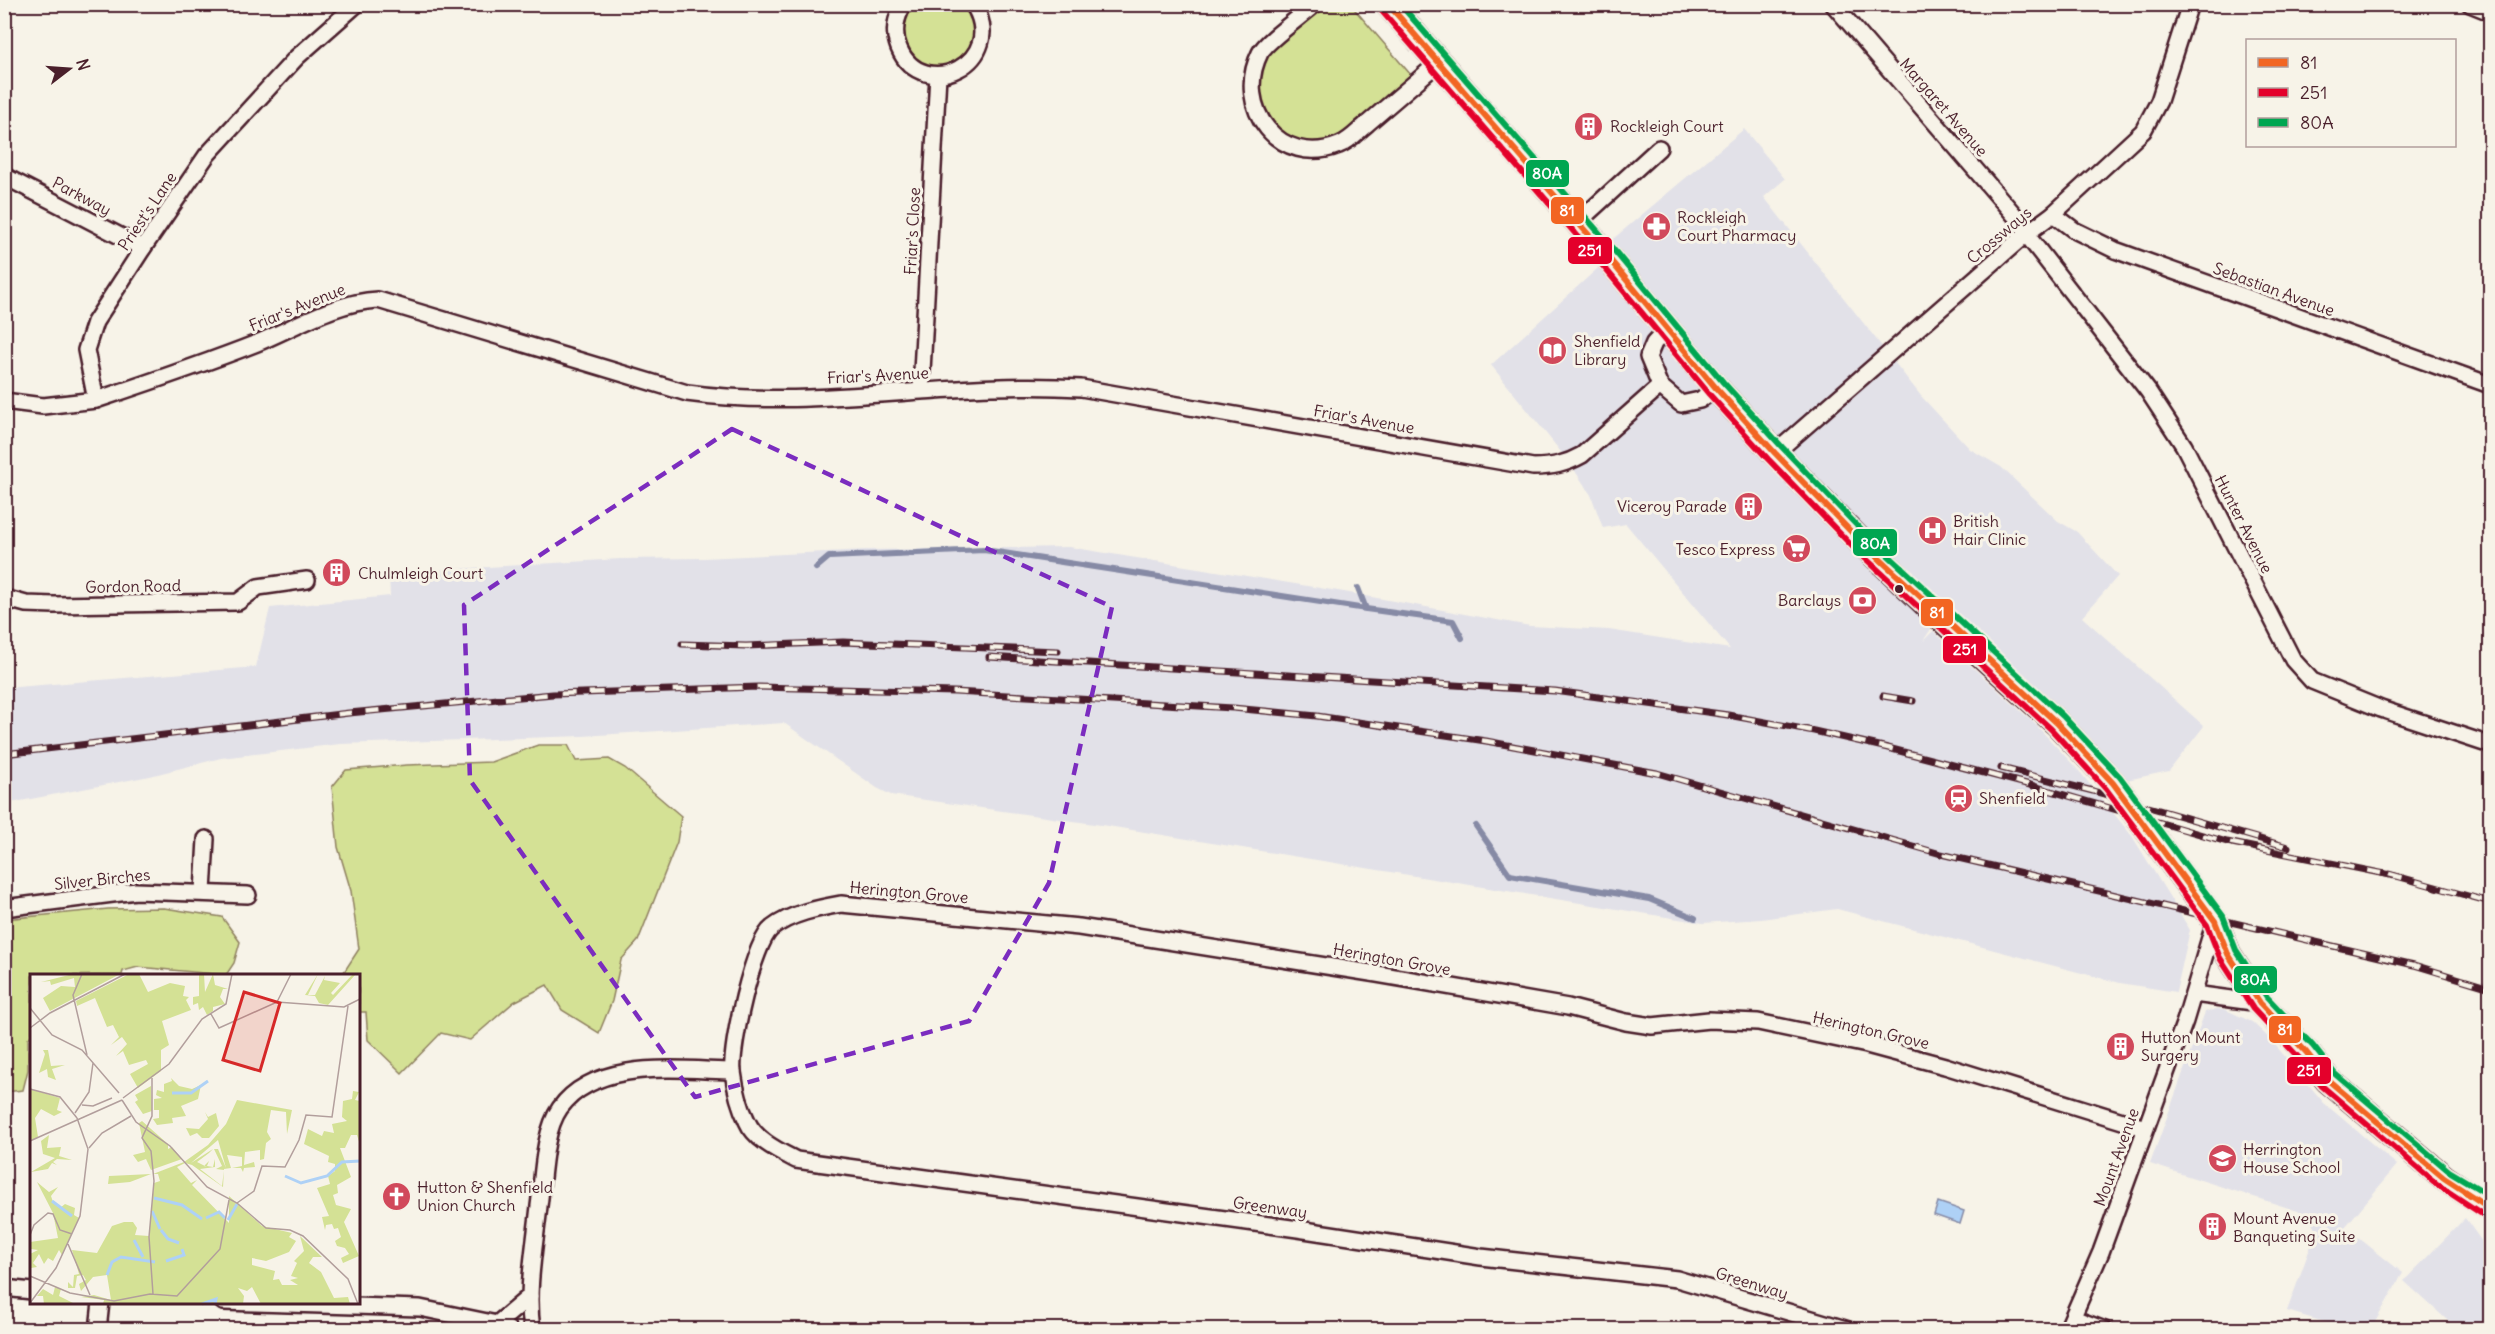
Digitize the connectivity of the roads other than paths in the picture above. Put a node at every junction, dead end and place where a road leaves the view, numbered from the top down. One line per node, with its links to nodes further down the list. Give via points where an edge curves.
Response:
1 (357, 4): 17 (street, Priest's Lane, via 297,57 207,155)
2 (904, 4): 11 (street, via 895,26 902,54 911,65)
3 (973, 4): 11 (street, via 982,26 978,50 962,68)
4 (1315, 4): 10 (street, via 1261,51 1251,79 1255,106 1270,134 1293,147 1318,151 1341,145)
5 (1388, 4): 10 (main road)
6 (1833, 4): 16 (street, Margaret Avenue)
7 (2190, 4): 14 (street, Crossways, via 2159,101 2143,131)
8 (2470, 4): 9 (street)
9 (2490, 12)
10 (1438, 63): 15 (main road)
11 (938, 75): 22 (street, Friar's Close)
12 (1659, 148): 15 (street)
13 (4, 176): 17 (street, Parkway)
14 (2053, 214): 16 (street, Crossways); 19 (street, Sebastian Avenue, via 2074,230 2115,250)
15 (1577, 222): 18 (main road)
16 (2027, 233): 25 (street, Crossways); 28 (street, Hunter Avenue, via 2148,391 2184,446 2293,660 2313,681)
17 (143, 248): 23 (street, Priest's Lane, via 95,322 86,350)
18 (1666, 330): 20 (street, via 1648,357); 21 (main road)
19 (2490, 385)
20 (1660, 386): 21 (street, via 1681,404 1700,400); 22 (street, Friar's Avenue, via 1582,455 1551,467 1081,388 1038,385)
21 (1716, 388): 25 (main road)
22 (921, 390): 23 (street, Friar's Avenue, via 724,398 687,393 378,300 345,304 256,344)
23 (96, 400): 24 (street)
24 (6, 406)
25 (1775, 453): 33 (main road, via 1858,539 2057,723 2113,783)
26 (307, 580): 27 (street, Gordon Road, via 258,587 238,602 54,605)
27 (4, 598)
28 (2490, 746)
29 (206, 839): 30 (street)
30 (203, 892): 31 (street, Silver Birches); 32 (street, Silver Birches, via 136,891)
31 (248, 894)
32 (4, 908)
33 (2215, 921): 34 (street, Mount Avenue); 35 (main road, via 2228,954)
34 (2194, 994): 35 (street); 37 (street, Mount Avenue)
35 (2260, 1003): 38 (main road, via 2328,1080 2444,1178)
36 (733, 1071): 37 (street, Herington Grove, via 740,1020 757,951 771,928 816,908 841,904 1079,927 1377,974 1568,1007 1652,1026 1709,1020 1758,1022 1934,1063); 41 (street, via 636,1070 600,1078 577,1091 560,1108 545,1157); 48 (street, Greenway, via 747,1123 771,1147 796,1160 1481,1257 1677,1279)
37 (2145, 1128): 44 (street, Mount Avenue, via 2101,1252)
38 (2489, 1206)
39 (4, 1288): 40 (street)
40 (30, 1291)
41 (530, 1296): 45 (street); 47 (street)
42 (101, 1304): 46 (street)
43 (289, 1304): 45 (street, via 420,1308)
44 (2070, 1324): 49 (street)
45 (503, 1327)
46 (98, 1329)
47 (532, 1329)
48 (1849, 1329)
49 (2105, 1329)

